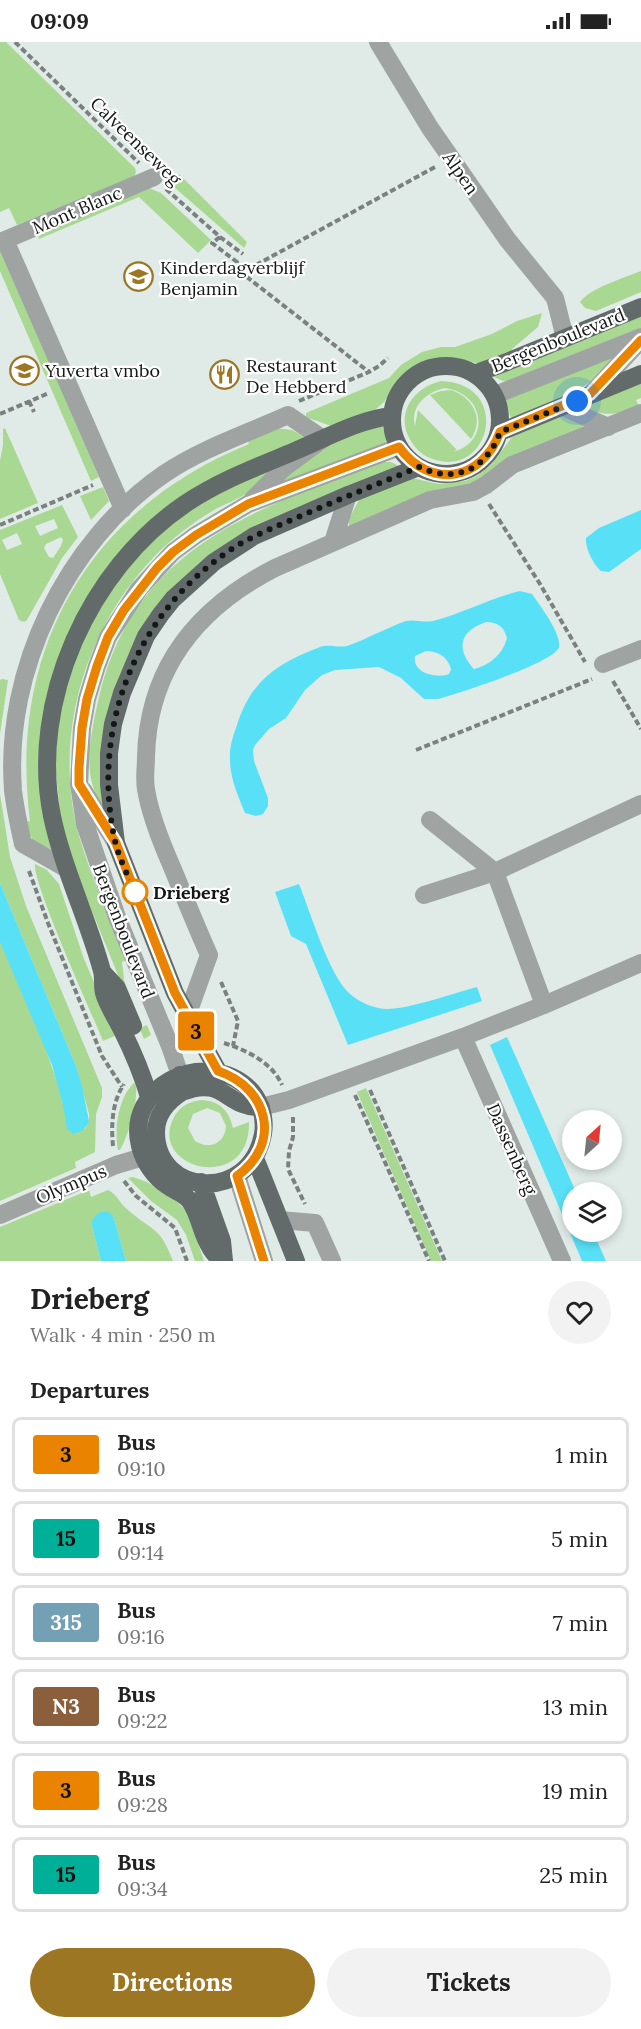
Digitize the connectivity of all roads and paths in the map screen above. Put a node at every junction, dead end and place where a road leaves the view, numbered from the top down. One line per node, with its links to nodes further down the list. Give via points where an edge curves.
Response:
1 (15, 42): 4 (path, Calveenseweg)
2 (378, 42): 3 (street, Alpen)
3 (451, 159): 7 (path); 9 (street, Alpen, via 507,239 555,298)
4 (154, 177): 5 (path, Calveenseweg); 31 (street, Mont Blanc, via 5,240)
5 (220, 237): 6 (path, Calveenseweg); 11 (path, via 213,243 237,262 234,267 369,372)
6 (243, 254)
7 (256, 265)
8 (641, 307): 9 (main road, Bergenboulevard)
9 (565, 338): 12 (main road, Bergenboulevard)
10 (641, 339): 15 (street, Bergenboulevard); 16 (street, Bergenboulevard)
11 (388, 358)
12 (474, 374): 16 (main road); 22 (main road, via 453,366 424,371 402,389)
13 (641, 374): 15 (main road, Bergenboulevard)
14 (49, 393): 17 (path)
15 (590, 394): 18 (main road, Bergenboulevard)
16 (495, 395): 24 (main road)
17 (29, 401): 19 (path); 21 (path)
18 (563, 407): 23 (street); 24 (main road, Bergenboulevard)
19 (34, 412)
20 (641, 413): 23 (street)
21 (0, 414)
22 (392, 416): 25 (main road, Bergenboulevard); 26 (main road)
23 (608, 427): 28 (street, via 512,465)
24 (500, 432): 27 (main road, via 487,457 466,471 440,475)
25 (324, 439): 30 (street, Bergenboulevard, via 285,466); 31 (street, via 288,415 193,456); 42 (main road, Bergenboulevard, via 229,479 184,505 125,558 92,605 65,662 51,722 48,774 52,816)
26 (399, 447): 27 (main road); 30 (street, Bergenboulevard)
27 (419, 467): 29 (main road, Bergenboulevard)
28 (479, 489): 32 (street, via 430,500); 36 (path, via 595,678)
29 (348, 495): 32 (street); 40 (main road, Bergenboulevard, via 234,548 173,599 146,636 122,693 109,753)
30 (248, 504): 37 (street, Bergenboulevard, via 173,552 124,610 108,637 87,699)
31 (123, 509): 41 (street, via 67,577 33,650 16,723 13,757 13,790)
32 (333, 542): 45 (street, via 267,572 223,600 195,626 176,652 158,692 147,733 145,788 160,838)
33 (641, 649): 34 (street)
34 (603, 664): 35 (path)
35 (641, 729)
36 (416, 750)
37 (79, 784): 40 (street, Bergenboulevard); 53 (street, Bergenboulevard, via 95,856)
38 (641, 804): 43 (street)
39 (430, 820): 43 (street)
40 (116, 843): 48 (main road, Bergenboulevard)
41 (23, 844): 42 (street, Bergenboulevard); 54 (path, via 48,923 102,1056)
42 (67, 869): 55 (main road, Bergenboulevard, via 103,973 117,988)
43 (495, 872): 44 (street); 47 (street)
44 (424, 895)
45 (209, 955): 48 (street); 50 (path, via 237,1021)
46 (641, 963): 47 (street)
47 (544, 1005): 49 (street)
48 (187, 1016): 51 (main road, Bergenboulevard)
49 (463, 1037): 52 (street); 71 (street, Dassenberg)
50 (234, 1046)
51 (218, 1071): 53 (main road, via 191,1072); 56 (main road, via 246,1086)
52 (355, 1075): 56 (street); 69 (path); 70 (path)
53 (181, 1084): 55 (main road); 56 (main road, via 217,1089 244,1105)
54 (122, 1087)
55 (158, 1096): 57 (main road, via 143,1107 139,1120 138,1132)
56 (261, 1107): 58 (main road, via 264,1128)
57 (151, 1156): 60 (main road, via 188,1180); 61 (street, Olympus, via 116,1166); 65 (main road, via 158,1179 189,1200 210,1247)
58 (255, 1158): 59 (main road); 62 (main road)
59 (237, 1176): 60 (main road); 66 (street)
60 (201, 1182): 65 (main road, via 222,1241)
61 (0, 1215)
62 (280, 1220): 67 (main road); 68 (street, via 315,1223)
63 (169, 1221): 64 (path, via 178,1233)
64 (187, 1261)
65 (223, 1261)
66 (264, 1261)
67 (296, 1261)
68 (332, 1261)
69 (429, 1261)
70 (445, 1261)
71 (562, 1261)

